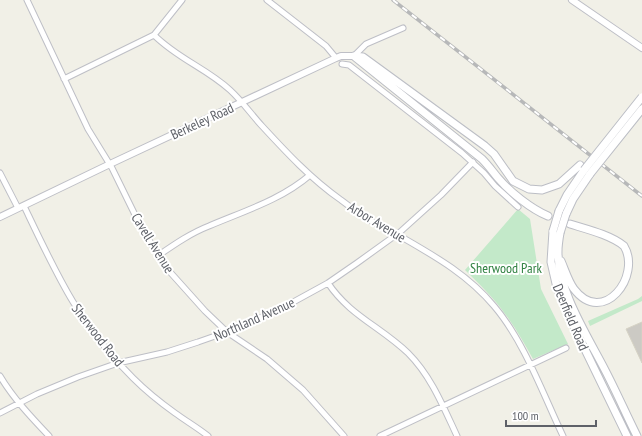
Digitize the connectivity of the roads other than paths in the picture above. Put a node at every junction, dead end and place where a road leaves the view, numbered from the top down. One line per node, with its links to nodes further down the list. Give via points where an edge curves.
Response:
1 (27, 0): 11 (street, Cavell Avenue)
2 (182, 0): 6 (street)
3 (267, 0): 9 (street, via 326,46)
4 (572, 0): 7 (street)
5 (403, 28): 8 (street, via 366,44)
6 (154, 36): 11 (street); 13 (street, Arbor Avenue, via 166,47 215,78)
7 (642, 48)
8 (354, 56): 9 (street, Berkeley Road); 17 (main road, via 363,57 485,146 494,154 509,178 518,185 535,190 550,188); 22 (main road, via 482,159 511,190)
9 (336, 58): 13 (street, Berkeley Road)
10 (342, 64): 15 (street, via 349,65)
11 (64, 79): 16 (street, Cavell Avenue, via 88,129)
12 (642, 97): 17 (main road, bridge)
13 (242, 102): 16 (street, Berkeley Road); 19 (street, Arbor Avenue)
14 (642, 109): 17 (main road, Deerfield Road, bridge)
15 (473, 162): 21 (street); 26 (street, Northland Avenue)
16 (110, 164): 20 (street, Berkeley Road); 28 (street, Cavell Avenue, via 139,223)
17 (585, 170): 25 (main road, Deerfield Road, bridge, via 567,195)
18 (0, 174): 20 (street, Sherwood Road)
19 (310, 175): 26 (street, Arbor Avenue, via 340,200); 28 (street, via 280,196 195,232)
20 (21, 207): 23 (street, Berkeley Road); 32 (street, Sherwood Road, via 74,306)
21 (518, 207)
22 (548, 216)
23 (0, 217)
24 (570, 224): 27 (main road, via 613,239 625,248 633,268 630,284 623,293 611,300 587,300 573,288)
25 (556, 232): 27 (main road, Deerfield Road); 44 (main road, Deerfield Road, via 551,262 557,288)
26 (396, 235): 29 (street, Northland Avenue); 33 (street, Arbor Avenue, via 445,262 473,283 499,312)
27 (558, 251): 45 (main road, Deerfield Road, via 560,271 572,305)
28 (159, 254): 30 (street, Cavell Avenue, via 181,286)
29 (328, 283): 30 (street, Northland Avenue, via 286,306); 36 (street, via 356,313 408,353 427,376)
30 (227, 332): 32 (street, Northland Avenue, via 167,352); 40 (street, Cavell Avenue, via 288,376)
31 (566, 348): 33 (street)
32 (118, 363): 35 (street, Northland Avenue, via 78,377); 39 (street, Sherwood Road, via 156,399)
33 (530, 365): 36 (street); 43 (street, Arbor Avenue)
34 (0, 376): 35 (street)
35 (19, 403): 37 (street, Northland Avenue); 38 (street)
36 (443, 406): 41 (street); 42 (street)
37 (0, 413)
38 (48, 436)
39 (208, 436)
40 (344, 436)
41 (380, 436)
42 (457, 436)
43 (563, 436)
44 (627, 436)
45 (637, 436)

